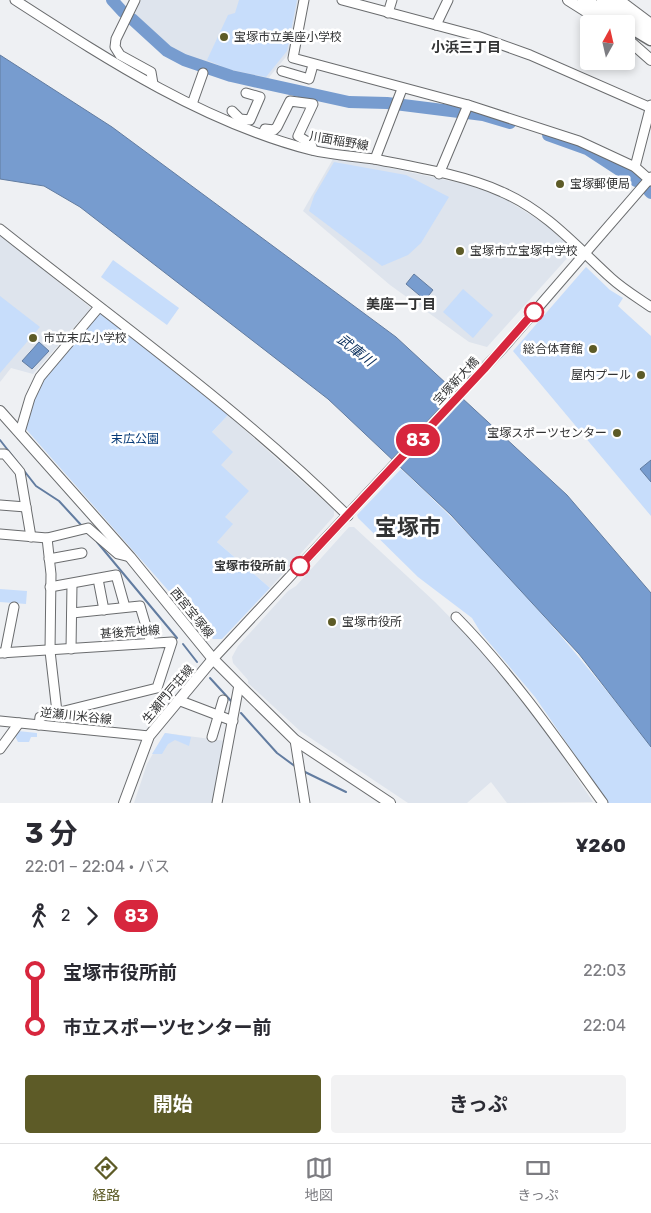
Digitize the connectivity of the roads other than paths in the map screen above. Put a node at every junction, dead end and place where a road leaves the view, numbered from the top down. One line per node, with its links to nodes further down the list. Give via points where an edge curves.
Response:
1 (15, 0): 20 (street, 川面稲野線, via 93,51)
2 (135, 0): 20 (street, via 115,47 120,55 151,72)
3 (304, 0): 17 (street, via 293,58)
4 (342, 0): 10 (street)
5 (392, 0): 10 (street)
6 (448, 0): 12 (street)
7 (568, 0): 9 (main road)
8 (584, 0): 9 (highway)
9 (608, 8): 11 (highway)
10 (388, 13): 12 (street)
11 (651, 24)
12 (436, 25): 25 (street, via 530,55)
13 (635, 29): 14 (highway)
14 (651, 39)
15 (635, 46): 16 (main road)
16 (651, 60)
17 (313, 65): 18 (street, via 309,79); 21 (street)
18 (282, 71)
19 (203, 73): 23 (street)
20 (153, 84): 23 (street, 川面稲野線)
21 (402, 89): 24 (street); 30 (street)
22 (246, 93): 27 (street, via 260,97 250,120)
23 (192, 104): 27 (street, 川面稲野線)
24 (468, 106): 31 (street, via 579,141); 32 (street)
25 (651, 107): 31 (street)
26 (232, 111): 27 (street)
27 (238, 122): 28 (street, 川面稲野線)
28 (263, 134): 29 (street, 川面稲野線); 29 (street, via 265,129 277,127 290,101 313,104 298,136 311,144)
29 (313, 150): 30 (street, 川面稲野線)
30 (375, 159): 32 (street, 川面稲野線)
31 (635, 167): 33 (street)
32 (439, 174): 35 (street, 川面稲野線, via 502,192 545,218)
33 (650, 179): 35 (street, 宝塚新大橋)
34 (0, 229): 36 (street)
35 (585, 253): 37 (street, 川面稲野線, via 612,279); 43 (street, 宝塚新大橋, via 498,354)
36 (99, 307): 39 (street, via 40,377); 43 (street, via 266,439)
37 (651, 307)
38 (0, 411): 39 (main road, 西宮宝塚線)
39 (20, 432): 48 (main road, 西宮宝塚線)
40 (0, 454): 42 (street, via 5,454 20,472)
41 (0, 505): 42 (street)
42 (26, 507): 45 (street)
43 (350, 514): 62 (street, 宝塚新大橋)
44 (0, 534): 45 (street)
45 (31, 537): 46 (street)
46 (48, 538): 48 (street, via 88,528 118,554); 49 (street)
47 (82, 553): 49 (street)
48 (130, 557): 62 (main road, 西宮宝塚線)
49 (49, 559): 52 (street)
50 (98, 579): 51 (street); 54 (street, via 116,575); 55 (street)
51 (72, 584): 52 (street); 56 (street)
52 (50, 587): 60 (street)
53 (14, 607): 61 (street)
54 (125, 607): 55 (street); 58 (street, via 140,606)
55 (104, 610): 56 (street)
56 (72, 613): 59 (street)
57 (456, 617): 80 (street, via 481,643 550,730)
58 (151, 643): 59 (street, 甚後荒地線); 66 (street, 甚後荒地線, via 172,642 157,688)
59 (71, 649): 60 (street, 甚後荒地線)
60 (50, 651): 61 (street, 甚後荒地線); 66 (street)
61 (3, 653)
62 (213, 659): 63 (main road, 西宮宝塚線); 64 (main road, 生瀬門戸荘線)
63 (239, 685): 69 (street); 74 (main road, 西宮宝塚線)
64 (178, 700): 67 (street); 72 (main road, 生瀬門戸荘線)
65 (223, 700): 67 (street)
66 (57, 712): 71 (street, via 40,717)
67 (219, 716): 69 (street); 73 (street)
68 (0, 721): 70 (street, 逆瀬川米谷線)
69 (232, 721): 77 (street)
70 (19, 723): 71 (street, 逆瀬川米谷線); 75 (street)
71 (39, 725): 72 (street, 逆瀬川米谷線)
72 (149, 736): 76 (main road, 生瀬門戸荘線)
73 (212, 737)
74 (295, 740): 78 (street); 79 (main road, 西宮宝塚線)
75 (0, 749)
76 (124, 803)
77 (217, 803)
78 (305, 803)
79 (390, 803)
80 (603, 803)

